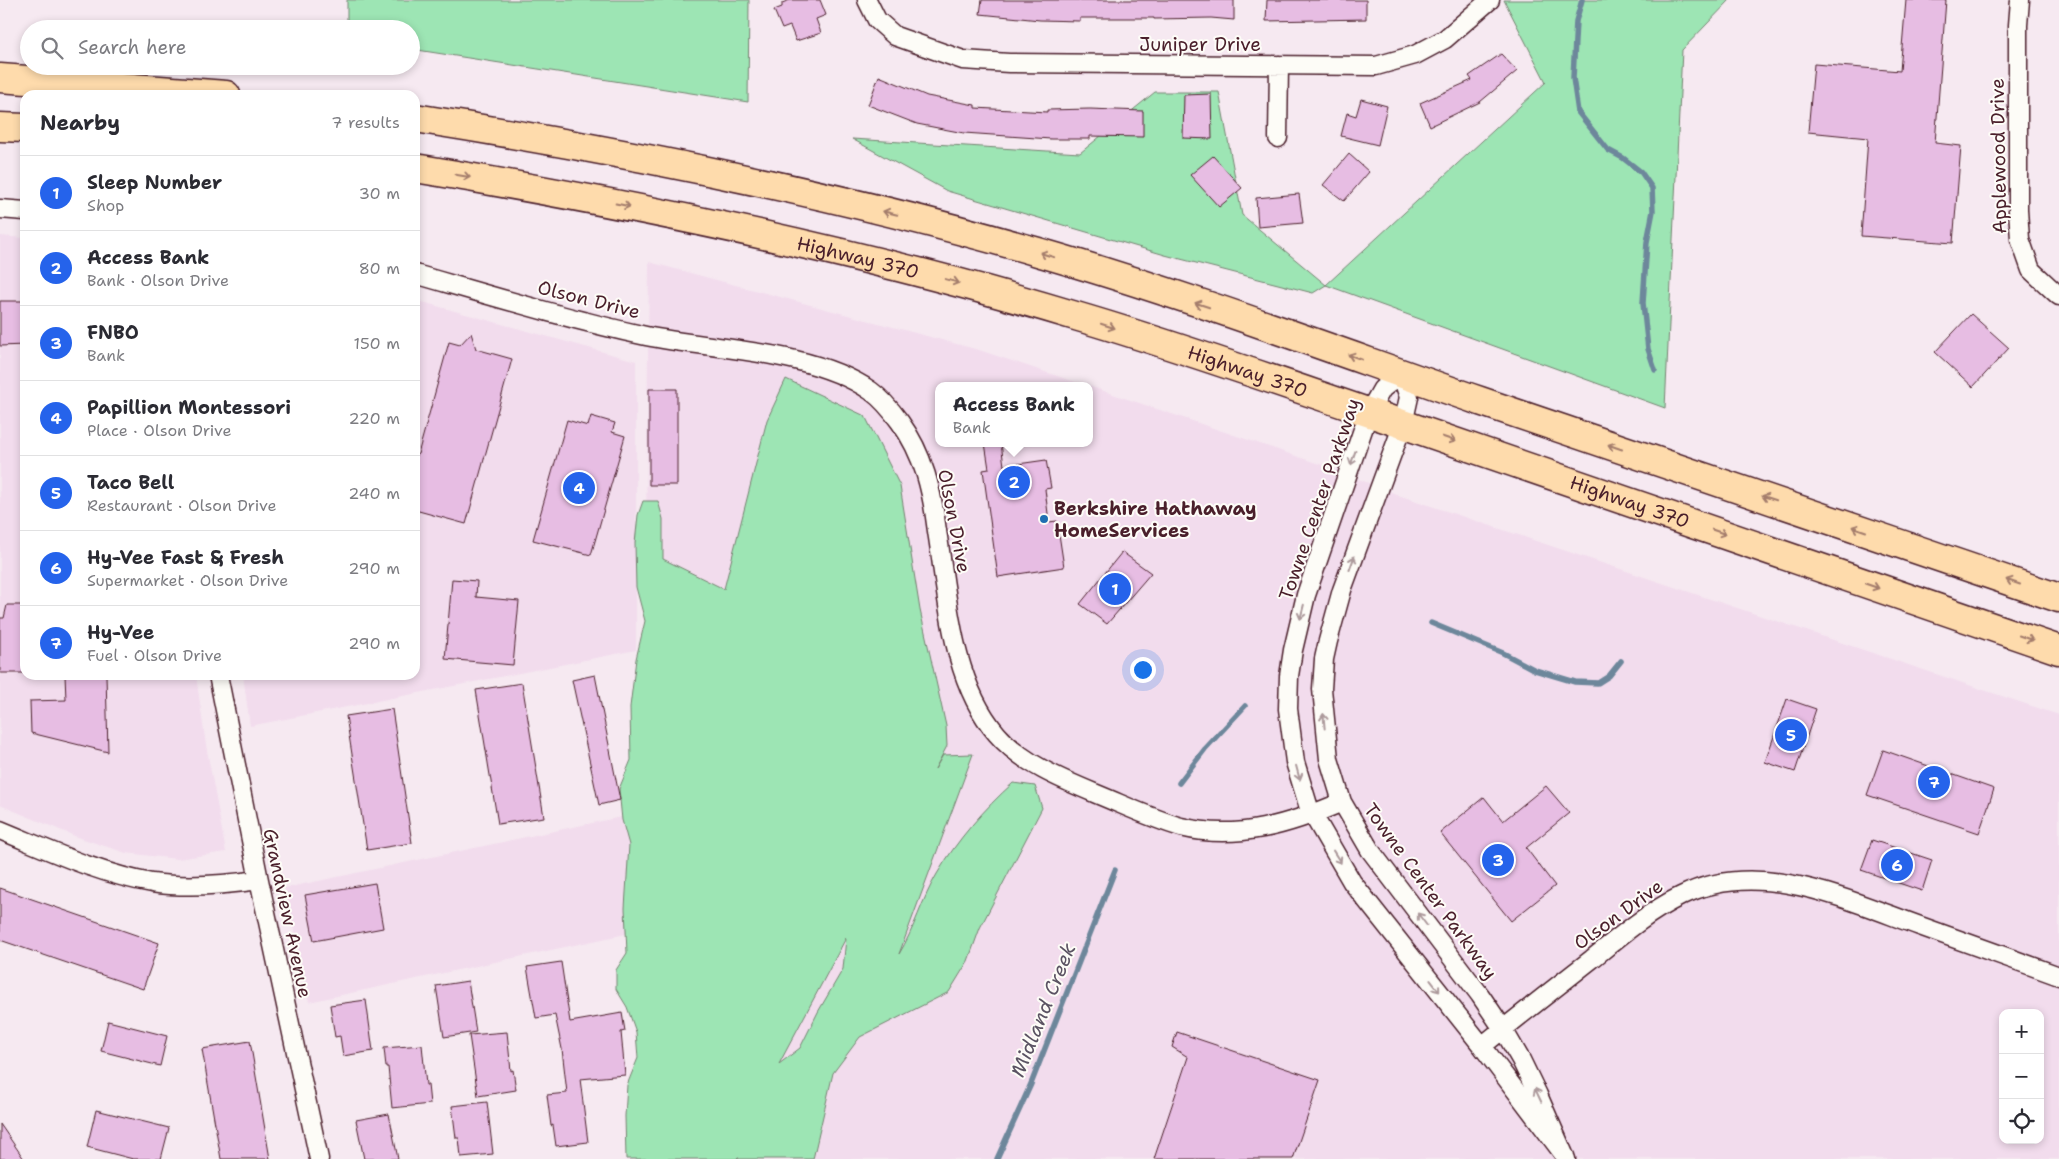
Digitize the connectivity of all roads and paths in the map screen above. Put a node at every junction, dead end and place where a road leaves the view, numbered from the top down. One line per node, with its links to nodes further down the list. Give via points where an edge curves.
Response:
1 (867, 0): 4 (street, Juniper Drive, via 877,20 895,36 939,53 972,61 1009,64)
2 (1490, 0): 4 (street, Juniper Drive, via 1445,39 1415,55 1376,66)
3 (2020, 0): 15 (street, Applewood Drive, via 2020,239 2031,270)
4 (1279, 65): 10 (street)
5 (0, 78): 6 (highway)
6 (160, 90)
7 (420, 119): 16 (highway, one-way to 7, via 1040,252 949,228 708,171)
8 (0, 127): 9 (highway)
9 (20, 128)
10 (1278, 138)
11 (420, 169): 17 (highway, Highway 370, one-way to 17, via 649,210 864,258 1078,316)
12 (0, 209): 13 (street)
13 (20, 211)
14 (420, 275): 23 (street, Olson Drive, via 601,326 684,344 808,364 835,372 872,392 907,432 926,471 959,661 973,698 998,736 1032,763 1062,779 1182,827 1236,832 1275,826)
15 (2059, 296)
16 (1401, 374): 17 (street, Towne Center Parkway, via 1382,390); 18 (street, Towne Center Parkway, via 1409,397); 19 (highway, one-way to 16)
17 (1369, 412): 18 (highway, Highway 370); 23 (street, Towne Center Parkway, one-way to 23, via 1306,595 1289,676 1288,710 1295,762)
18 (1403, 424): 20 (highway, Highway 370, one-way to 20); 22 (street, Towne Center Parkway, one-way to 18, via 1325,739 1324,659 1342,590)
19 (2059, 598)
20 (2059, 650)
21 (219, 680): 25 (street, Grandview Avenue)
22 (1342, 802): 23 (street, Olson Drive); 27 (street, Towne Center Parkway, one-way to 22, via 1370,850)
23 (1313, 814): 28 (street, Towne Center Parkway, one-way to 28, via 1352,882)
24 (0, 830): 25 (street, via 113,874 152,883 193,885)
25 (259, 880): 30 (street, Grandview Avenue)
26 (2059, 976): 27 (street, Olson Drive, via 1820,890 1797,884 1750,880 1703,888 1663,906)
27 (1503, 1029): 28 (street, Olson Drive); 29 (street, Towne Center Parkway, one-way to 27, via 1526,1069)
28 (1482, 1046): 29 (street, Towne Center Parkway)
29 (1565, 1157)
30 (319, 1159)

